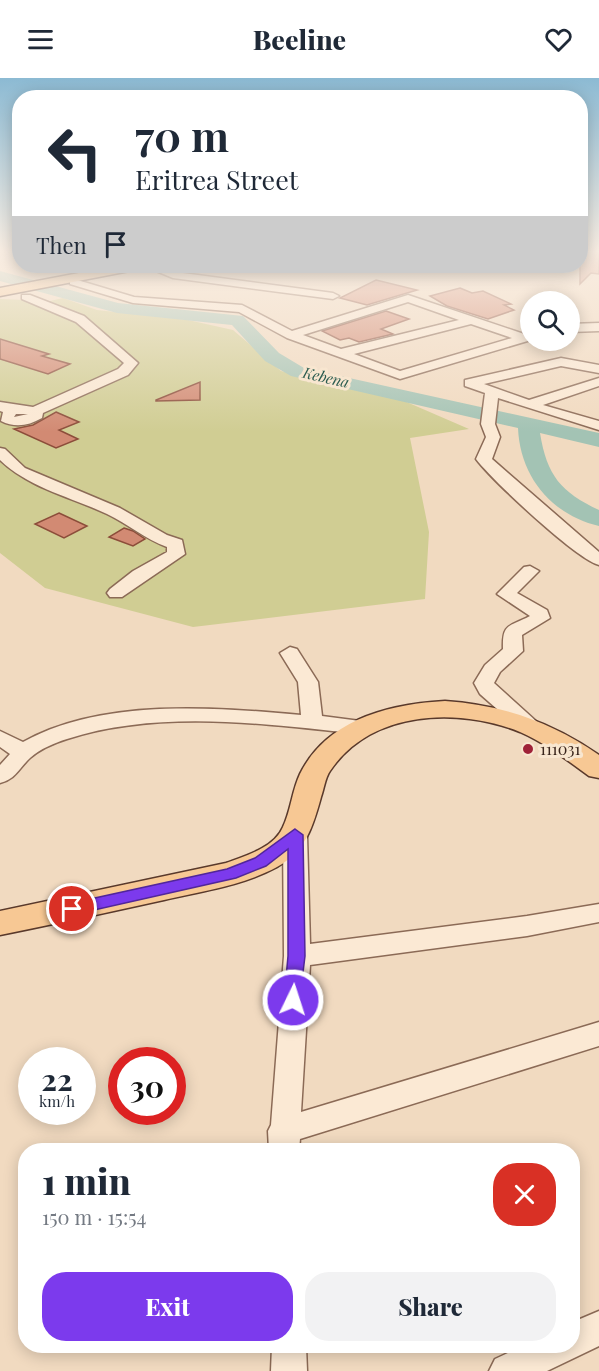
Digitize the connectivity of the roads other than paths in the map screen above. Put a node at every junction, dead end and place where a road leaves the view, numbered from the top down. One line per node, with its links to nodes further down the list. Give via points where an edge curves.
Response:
1 (59, 311): 16 (street, via 80,319 131,363 123,372 35,411 24,408)
2 (246, 311): 8 (street)
3 (366, 311): 8 (street)
4 (447, 311): 5 (street)
5 (473, 320): 9 (street); 11 (street)
6 (599, 327): 7 (street)
7 (580, 328)
8 (291, 335): 11 (street)
9 (520, 335)
10 (520, 339): 11 (street, via 404,375)
11 (341, 353)
12 (599, 369): 14 (street, via 561,362 470,383)
13 (599, 382): 15 (street)
14 (492, 398): 15 (street); 21 (street, via 488,424 493,437 484,459)
15 (529, 405): 17 (street)
16 (4, 414)
17 (599, 426)
18 (0, 452): 19 (street, via 20,471 114,511)
19 (136, 526): 20 (street); 23 (street, via 176,544 176,554)
20 (158, 527)
21 (599, 560)
22 (530, 571): 26 (street, via 506,594 541,618 512,633 513,651 492,669 484,683)
23 (116, 593)
24 (290, 653): 25 (street, via 308,682)
25 (312, 722): 27 (street); 29 (street, via 156,717 90,724)
26 (529, 726): 27 (main road, via 468,709 439,709 381,718); 30 (main road)
27 (361, 727): 32 (main road, via 319,766)
28 (0, 738): 29 (street)
29 (23, 752): 31 (street, via 16,765)
30 (599, 769)
31 (0, 776)
32 (295, 835): 34 (main road, via 261,862 230,874); 35 (street)
33 (599, 913): 35 (street)
34 (0, 923)
35 (297, 956): 37 (street)
36 (599, 1034): 37 (street)
37 (284, 1141)
38 (599, 1328): 39 (street)
39 (580, 1337)
40 (289, 1353): 42 (street)
41 (547, 1353): 43 (street)
42 (288, 1371)
43 (507, 1371)

